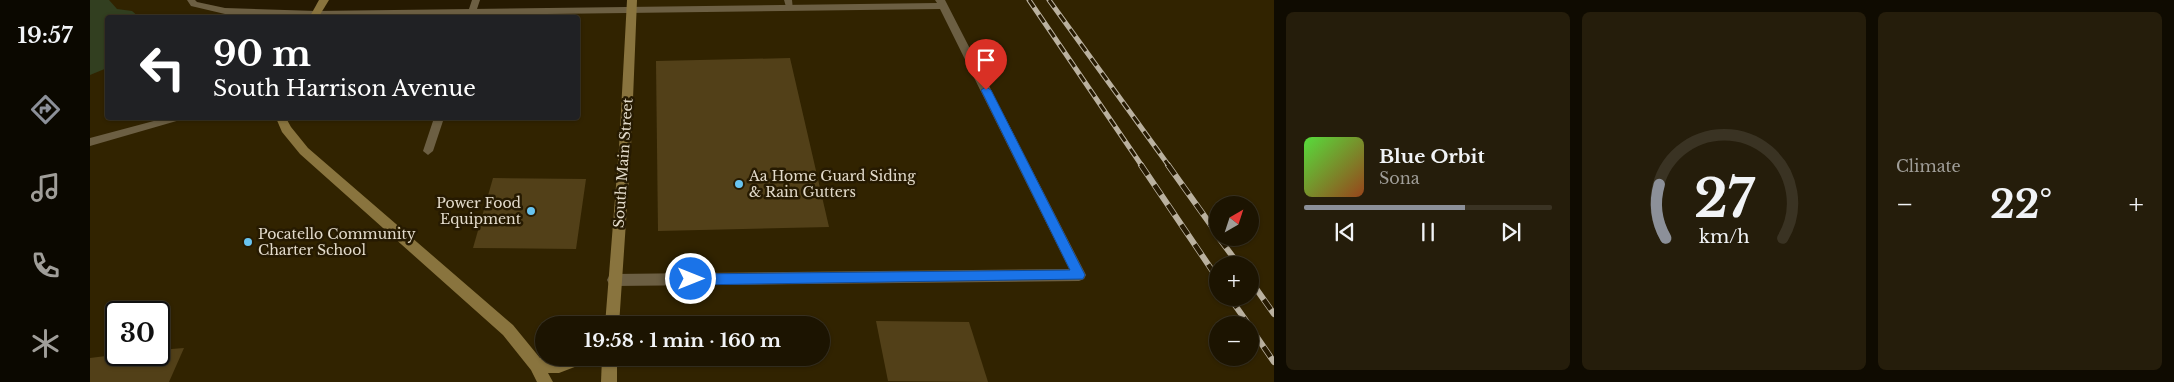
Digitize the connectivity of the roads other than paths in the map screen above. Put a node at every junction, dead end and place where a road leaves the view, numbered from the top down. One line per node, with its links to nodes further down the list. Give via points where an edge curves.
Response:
1 (191, 0): 7 (lane, via 194,4 225,10)
2 (324, 0): 8 (main road)
3 (476, 0): 9 (lane)
4 (942, 3): 5 (street); 15 (street, via 1079,275)
5 (789, 4): 6 (street)
6 (631, 5): 9 (street); 15 (main road, South Main Street, via 625,148)
7 (299, 15)
8 (315, 15)
9 (471, 15)
10 (169, 120): 13 (lane)
11 (282, 120): 17 (main road, via 304,151 508,330)
12 (438, 120): 14 (lane)
13 (90, 142)
14 (428, 151)
15 (614, 280): 16 (main road, South Main Street)
16 (612, 316)
17 (535, 364)
18 (537, 366): 20 (main road)
19 (610, 366): 21 (main road)
20 (545, 382)
21 (609, 382)

